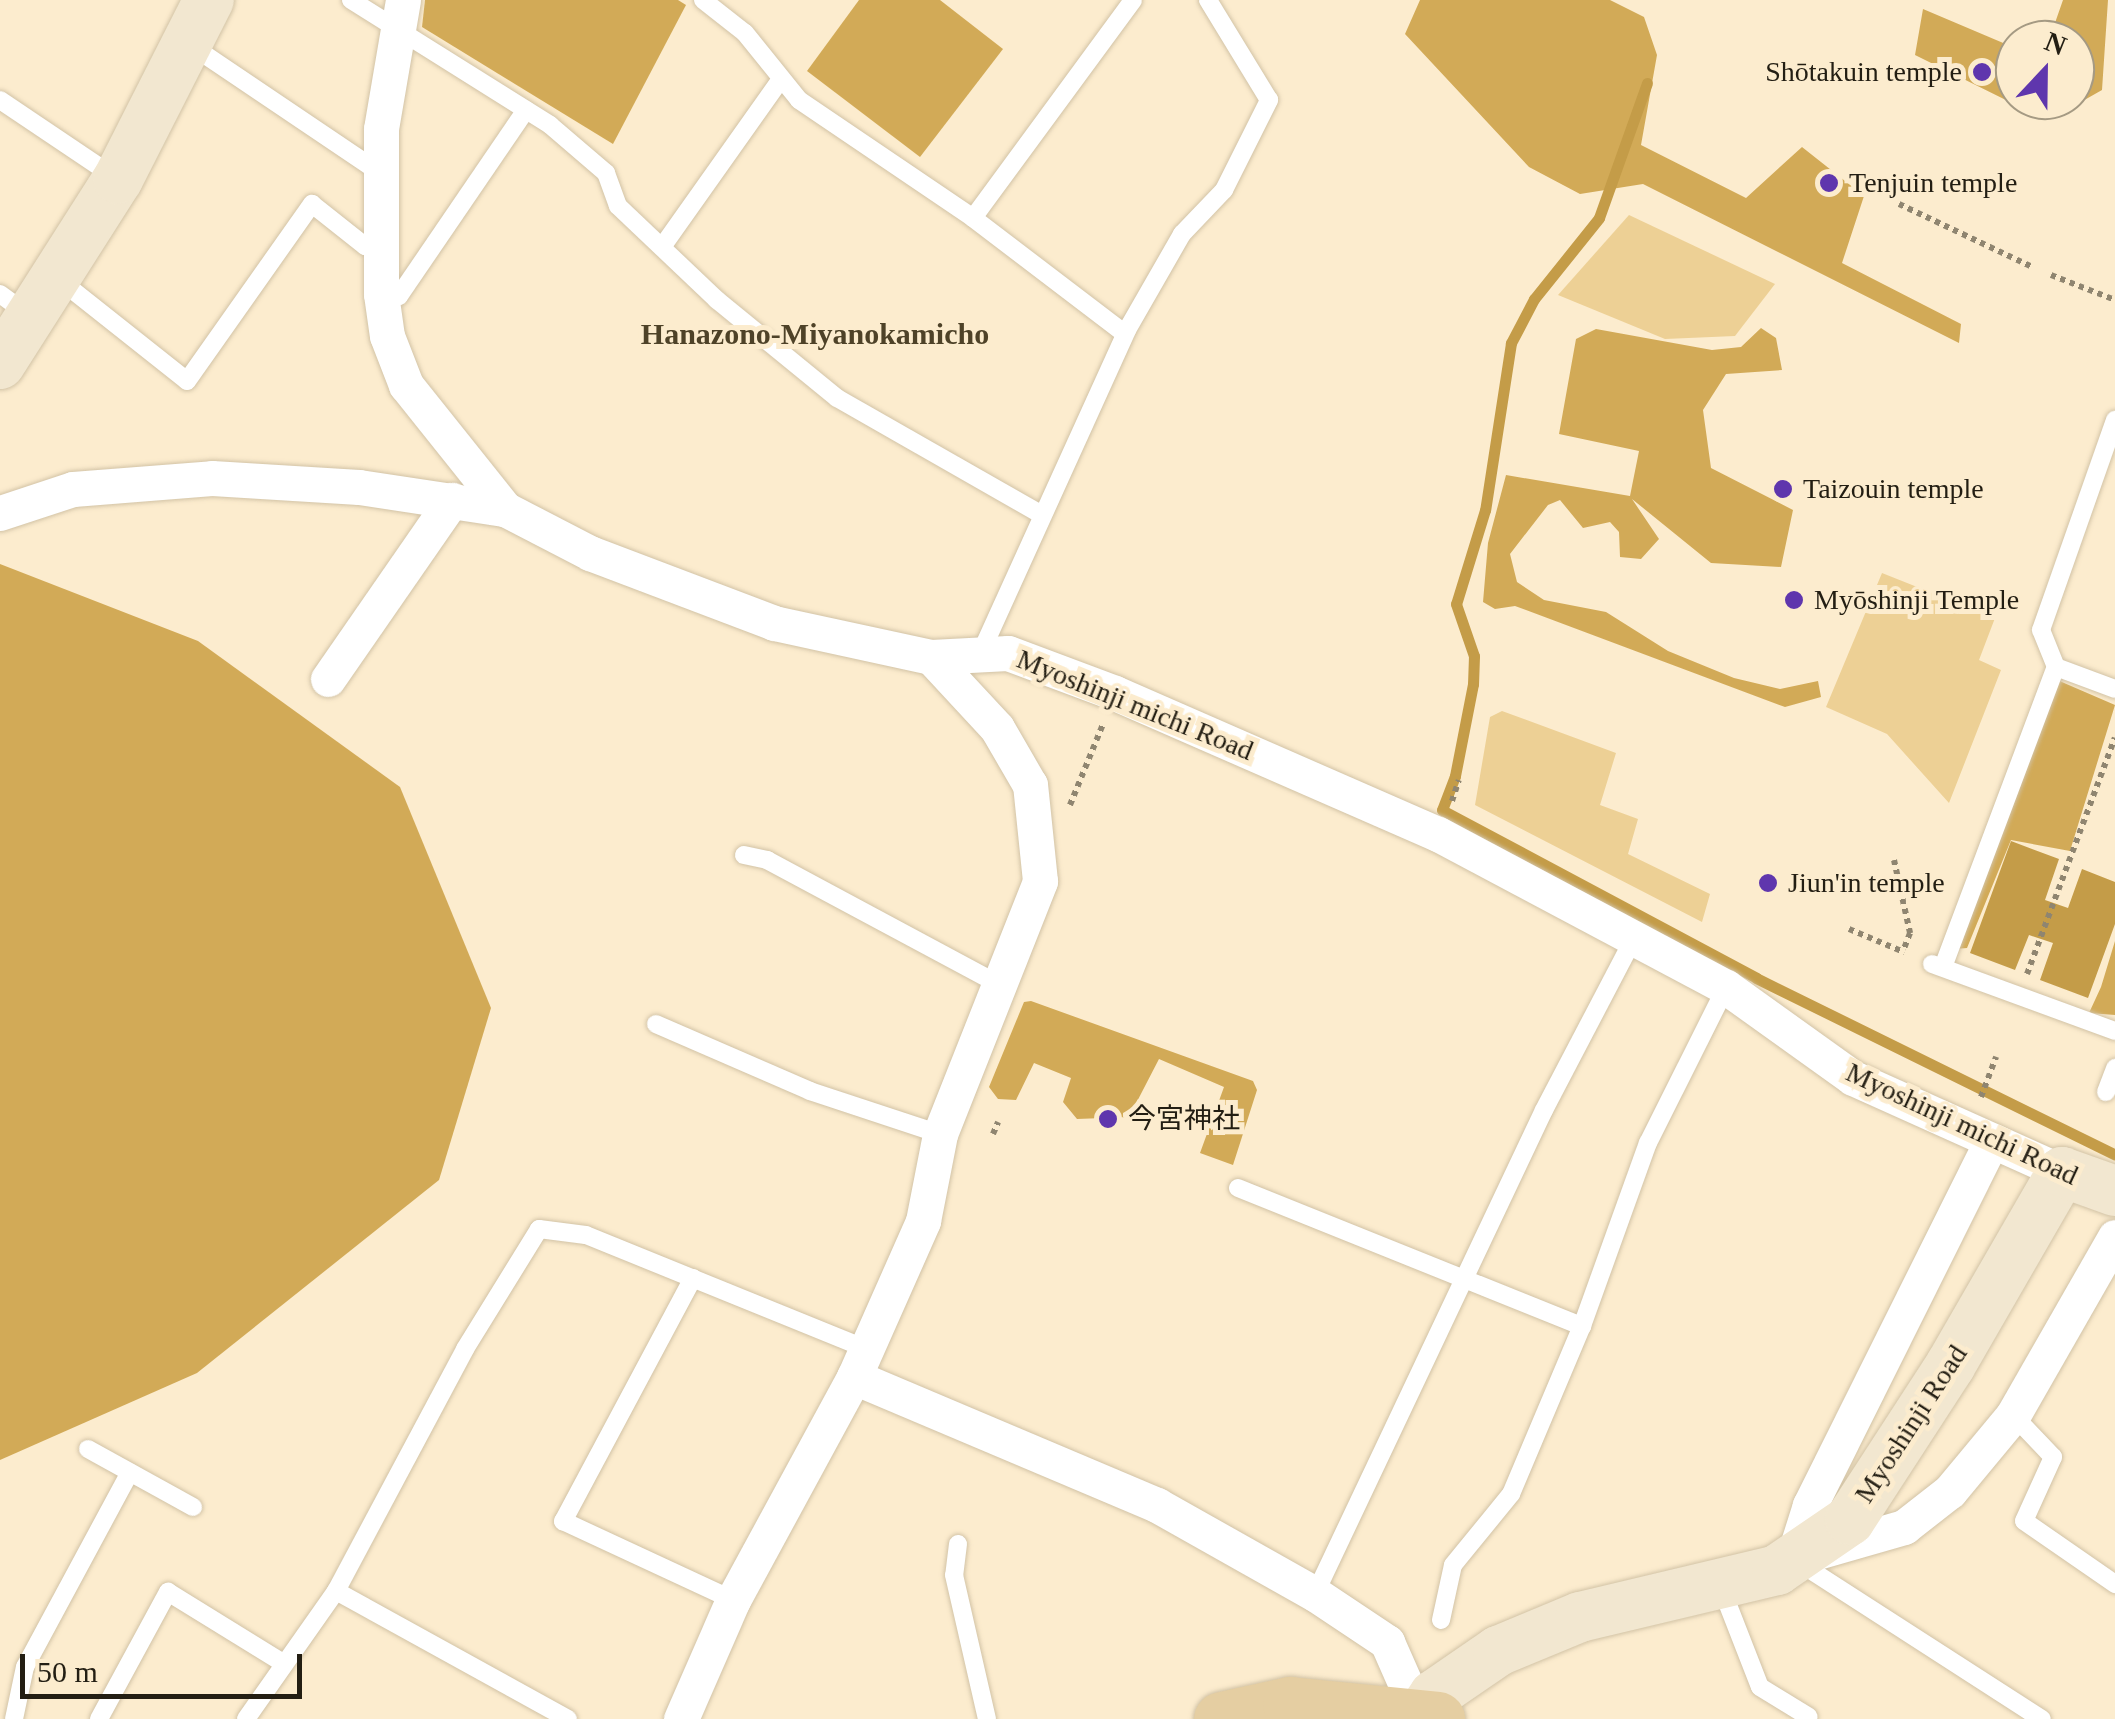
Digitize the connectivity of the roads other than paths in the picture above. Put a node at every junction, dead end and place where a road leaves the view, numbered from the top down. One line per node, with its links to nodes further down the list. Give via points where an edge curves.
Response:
1 (351, 0): 5 (lane)
2 (703, 0): 7 (lane, via 745,33)
3 (1134, 0): 12 (lane)
4 (1208, 0): 17 (lane, via 1269,100 1224,190 1182,234)
5 (401, 16): 9 (lane); 10 (street, Myoshinji michi Road, via 382,129)
6 (197, 20): 10 (lane); 11 (main road)
7 (782, 78): 12 (lane, via 798,100); 13 (lane)
8 (0, 100): 11 (lane)
9 (526, 110): 13 (lane, via 606,173 618,206); 15 (lane, via 399,296)
10 (382, 174): 14 (street, Myoshinji michi Road)
11 (118, 178): 16 (main road)
12 (973, 218): 17 (lane)
13 (662, 247): 23 (lane, via 837,398)
14 (381, 249): 15 (street, Myoshinji michi Road); 16 (lane, via 366,246 312,204 187,381)
15 (381, 294): 21 (street, Myoshinji michi Road, via 393,360 406,384)
16 (30, 296): 18 (main road)
17 (1125, 334): 23 (lane)
18 (0, 364)
19 (2115, 420): 26 (lane, via 2041,630)
20 (452, 500): 21 (street); 22 (street, via 260,479 134,480 73,489); 27 (street)
21 (504, 509): 25 (street, Myoshinji michi Road, via 590,553 774,623)
22 (0, 513)
23 (1040, 514): 24 (lane)
24 (982, 650): 25 (street, Myoshinji michi Road); 30 (street, Myoshinji michi Road, via 1115,693 1438,834)
25 (931, 657): 31 (street, via 997,728 1030,784 1039,829 1040,881)
26 (2056, 668): 28 (lane); 34 (lane, via 1937,966)
27 (328, 679)
28 (2115, 688)
29 (744, 856): 31 (lane, via 767,860)
30 (1633, 940): 32 (street, Myoshinji michi Road); 44 (lane)
31 (996, 983): 37 (street)
32 (1726, 988): 38 (street, Myoshinji michi Road, via 1853,1078); 45 (lane, via 1648,1143)
33 (656, 1024): 37 (lane, via 810,1091)
34 (2115, 1032)
35 (2115, 1068): 36 (lane)
36 (2106, 1092)
37 (940, 1134): 46 (street, via 924,1221)
38 (1990, 1142): 39 (street, Myoshinji michi Road); 52 (street, via 1810,1506)
39 (2062, 1172): 41 (main road, Myoshinji michi Road); 52 (main road, Myoshinji Road, via 1950,1366 1850,1520)
40 (1238, 1188): 44 (lane)
41 (2115, 1191)
42 (2115, 1237): 47 (street)
43 (693, 1278): 46 (lane); 55 (lane, via 586,1235 539,1230 465,1349); 57 (lane, via 563,1521)
44 (1464, 1278): 45 (lane); 56 (lane)
45 (1582, 1326): 58 (lane, via 1511,1494 1453,1565)
46 (861, 1363): 56 (street, via 1156,1505); 57 (street)
47 (2013, 1415): 52 (street, via 1950,1491 1904,1527); 53 (lane, via 2054,1458 2024,1521)
48 (88, 1448): 49 (lane)
49 (130, 1472): 50 (lane); 62 (lane, via 25,1667)
50 (193, 1507)
51 (958, 1544): 67 (lane, via 954,1574)
52 (1793, 1559): 54 (main road, Myoshinji Road); 69 (lane)
53 (2115, 1584)
54 (1721, 1586): 60 (main road, Myoshinji Road, via 1580,1618 1498,1651 1434,1694); 61 (lane, via 1760,1687)
55 (336, 1591): 59 (lane); 65 (lane)
56 (1316, 1594): 60 (street, via 1386,1642)
57 (733, 1600): 66 (street)
58 (1441, 1620)
59 (283, 1662): 63 (lane, via 168,1592); 64 (lane)
60 (1427, 1717): 68 (main road, via 1290,1704)
61 (1809, 1717)
62 (14, 1719)
63 (99, 1719)
64 (246, 1719)
65 (568, 1719)
66 (681, 1719)
67 (987, 1719)
68 (1222, 1719)
69 (2042, 1719)

